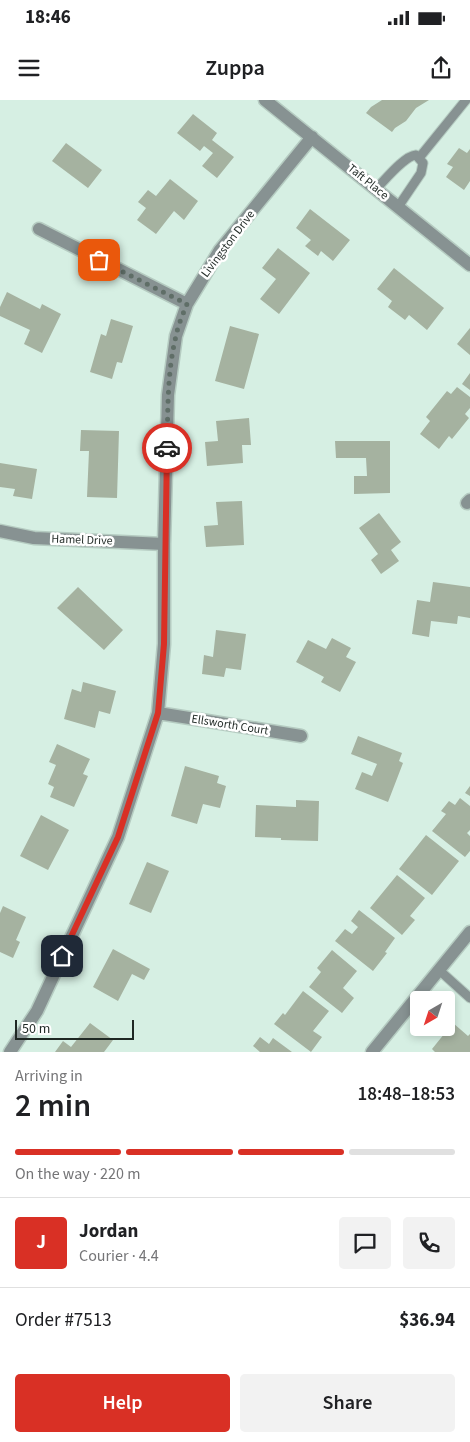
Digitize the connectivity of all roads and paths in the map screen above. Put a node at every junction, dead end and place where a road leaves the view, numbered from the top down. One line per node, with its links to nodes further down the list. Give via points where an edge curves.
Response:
1 (466, 100): 4 (lane)
2 (273, 102): 3 (street, Taft Place)
3 (312, 137): 5 (street, Taft Place); 9 (street, Livingston Drive, via 220,250)
4 (419, 158): 5 (lane, via 411,156); 6 (lane, via 422,163 420,173)
5 (376, 189): 6 (street, Taft Place)
6 (398, 207): 8 (street, Taft Place)
7 (38, 229): 9 (street)
8 (470, 265)
9 (187, 304): 11 (street, Livingston Drive, via 176,336 168,395)
10 (0, 531): 11 (street, Hamel Drive, via 34,538)
11 (164, 544): 12 (street, Livingston Drive, via 164,644)
12 (158, 713): 13 (street, Ellsworth Court); 17 (street, Livingston Drive, via 118,837 37,1011)
13 (301, 736)
14 (470, 932): 15 (street)
15 (439, 970): 16 (lane); 18 (street)
16 (470, 998)
17 (10, 1052)
18 (372, 1052)

